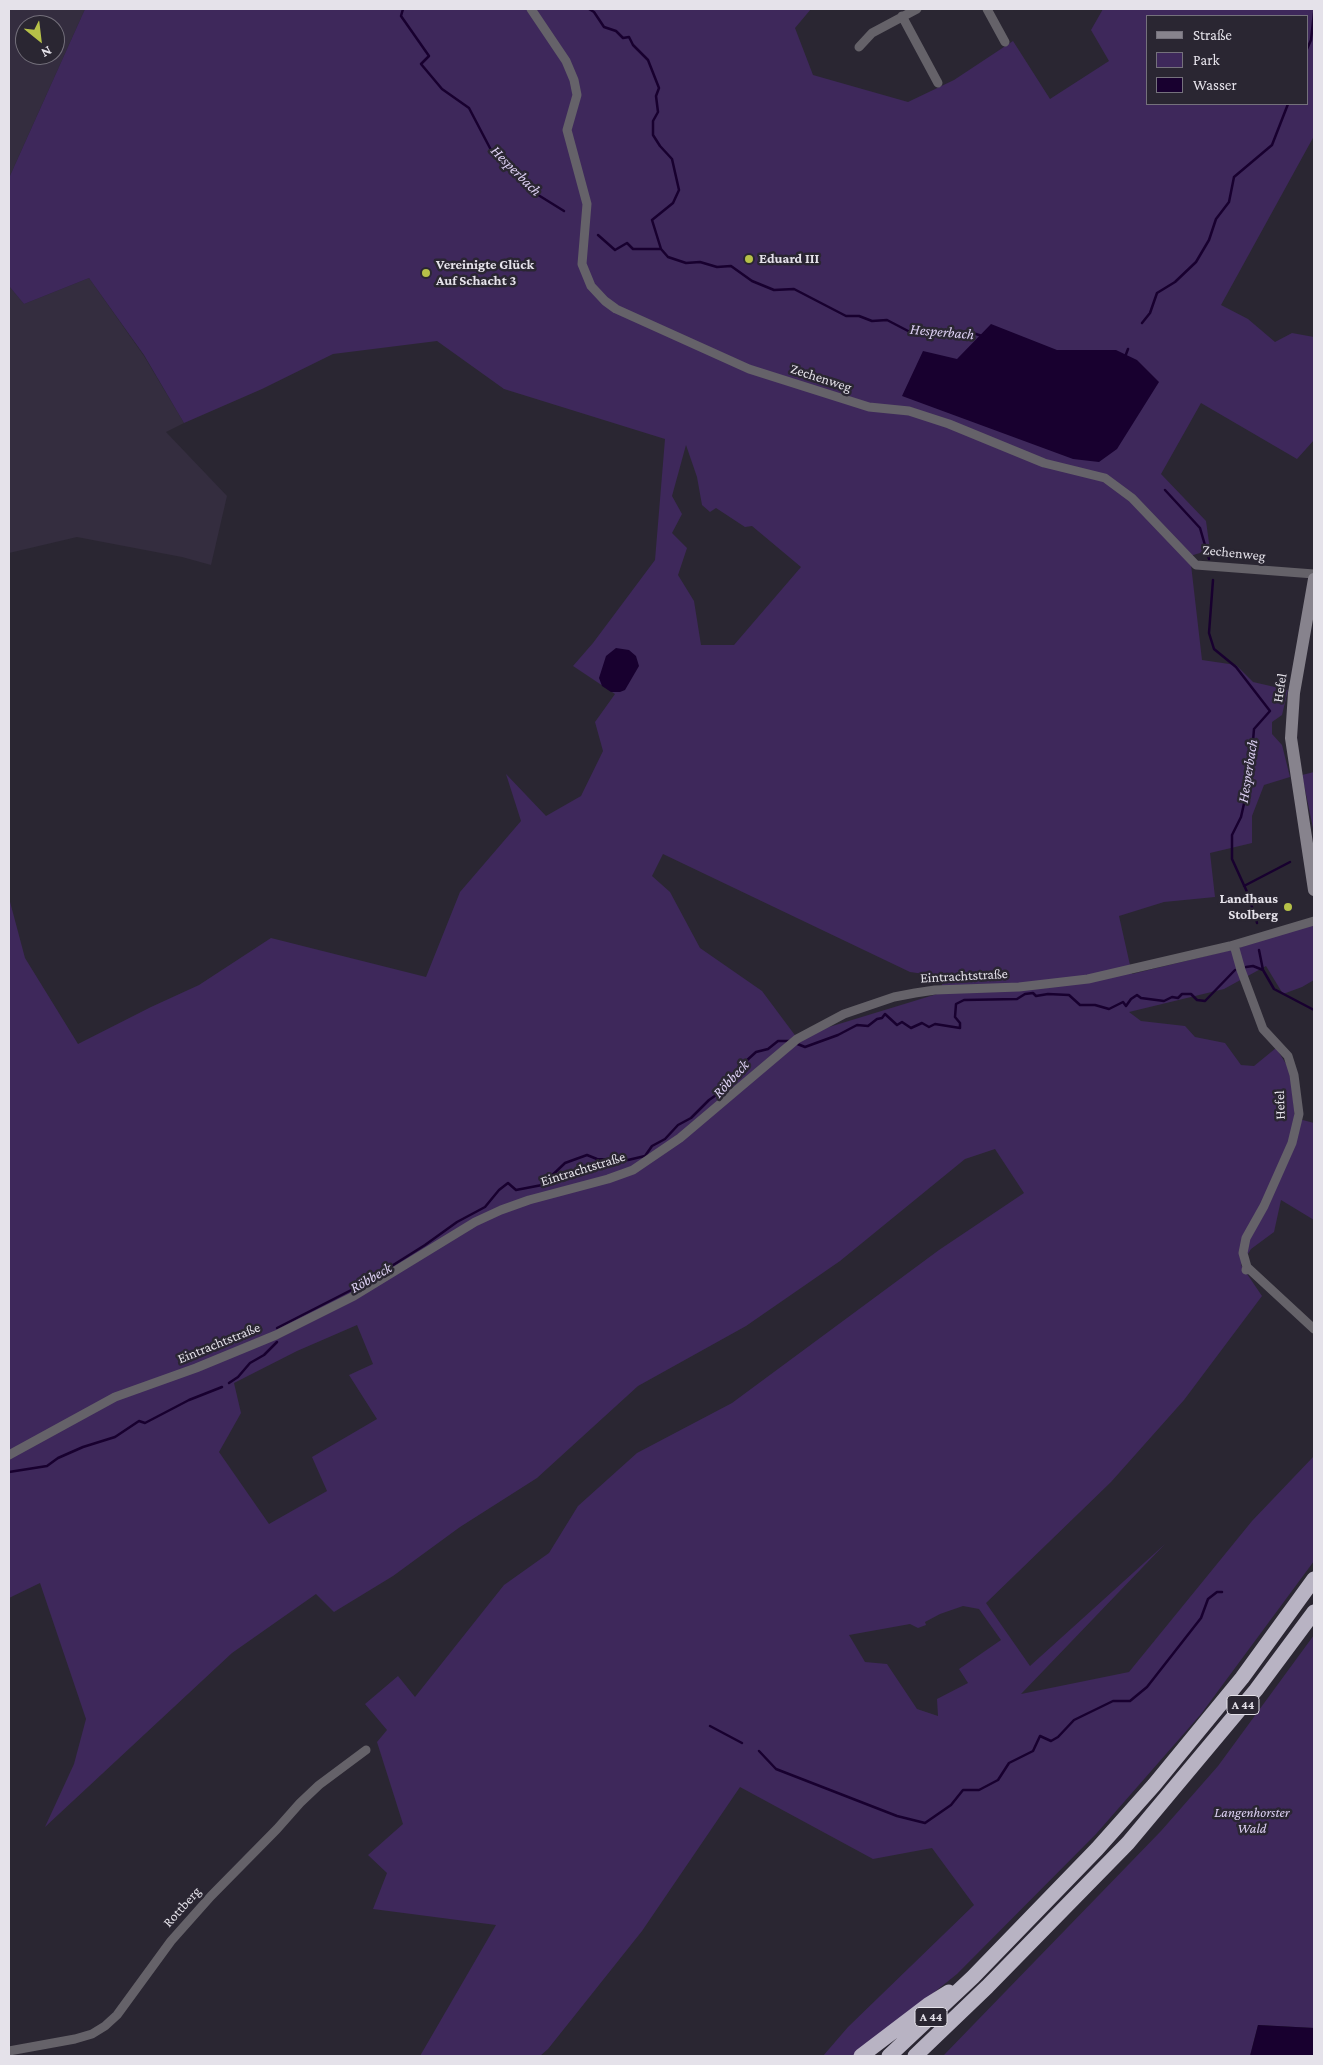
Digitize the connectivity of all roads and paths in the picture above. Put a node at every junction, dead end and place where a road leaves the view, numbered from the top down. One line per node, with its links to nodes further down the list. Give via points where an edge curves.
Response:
1 (531, 9): 8 (street, Zechenweg, via 566,61 574,80 577,95 567,130 587,204 582,264 591,286 616,309 749,369 869,407 909,411 949,424 1044,464 1105,478 1132,498 1196,564)
2 (917, 9): 4 (street)
3 (987, 9): 5 (street)
4 (902, 16): 6 (street, via 872,33); 7 (street)
5 (1005, 42)
6 (859, 46)
7 (938, 83)
8 (1314, 574)
9 (1314, 579): 10 (main road, Hefel, via 1294,693 1291,738)
10 (1314, 890)
11 (1314, 921): 12 (street, Eintrachtstraße)
12 (1234, 945): 13 (street, Hefel, via 1240,970 1263,1028 1288,1056 1294,1076 1298,1114 1292,1143 1246,1238 1243,1253 1246,1269); 14 (street, Eintrachtstraße, via 1088,979 915,993 844,1014 797,1039 680,1138 633,1170 490,1214 354,1296 196,1368 115,1397)
13 (1314, 1329)
14 (9, 1455)
15 (1314, 1579): 18 (highway, A 44, via 1242,1678 1154,1785)
16 (1314, 1612): 19 (highway, A 44, via 1256,1690 1128,1843)
17 (366, 1750): 20 (street, Rottberg, via 319,1785 211,1896 171,1941 117,2015 105,2026 75,2040)
18 (973, 1977): 21 (highway, via 928,2004); 22 (highway, A 44)
19 (987, 1987): 23 (highway, A 44); 24 (highway, via 958,2028)
20 (9, 2051)
21 (860, 2056)
22 (889, 2056)
23 (915, 2056)
24 (929, 2056)

